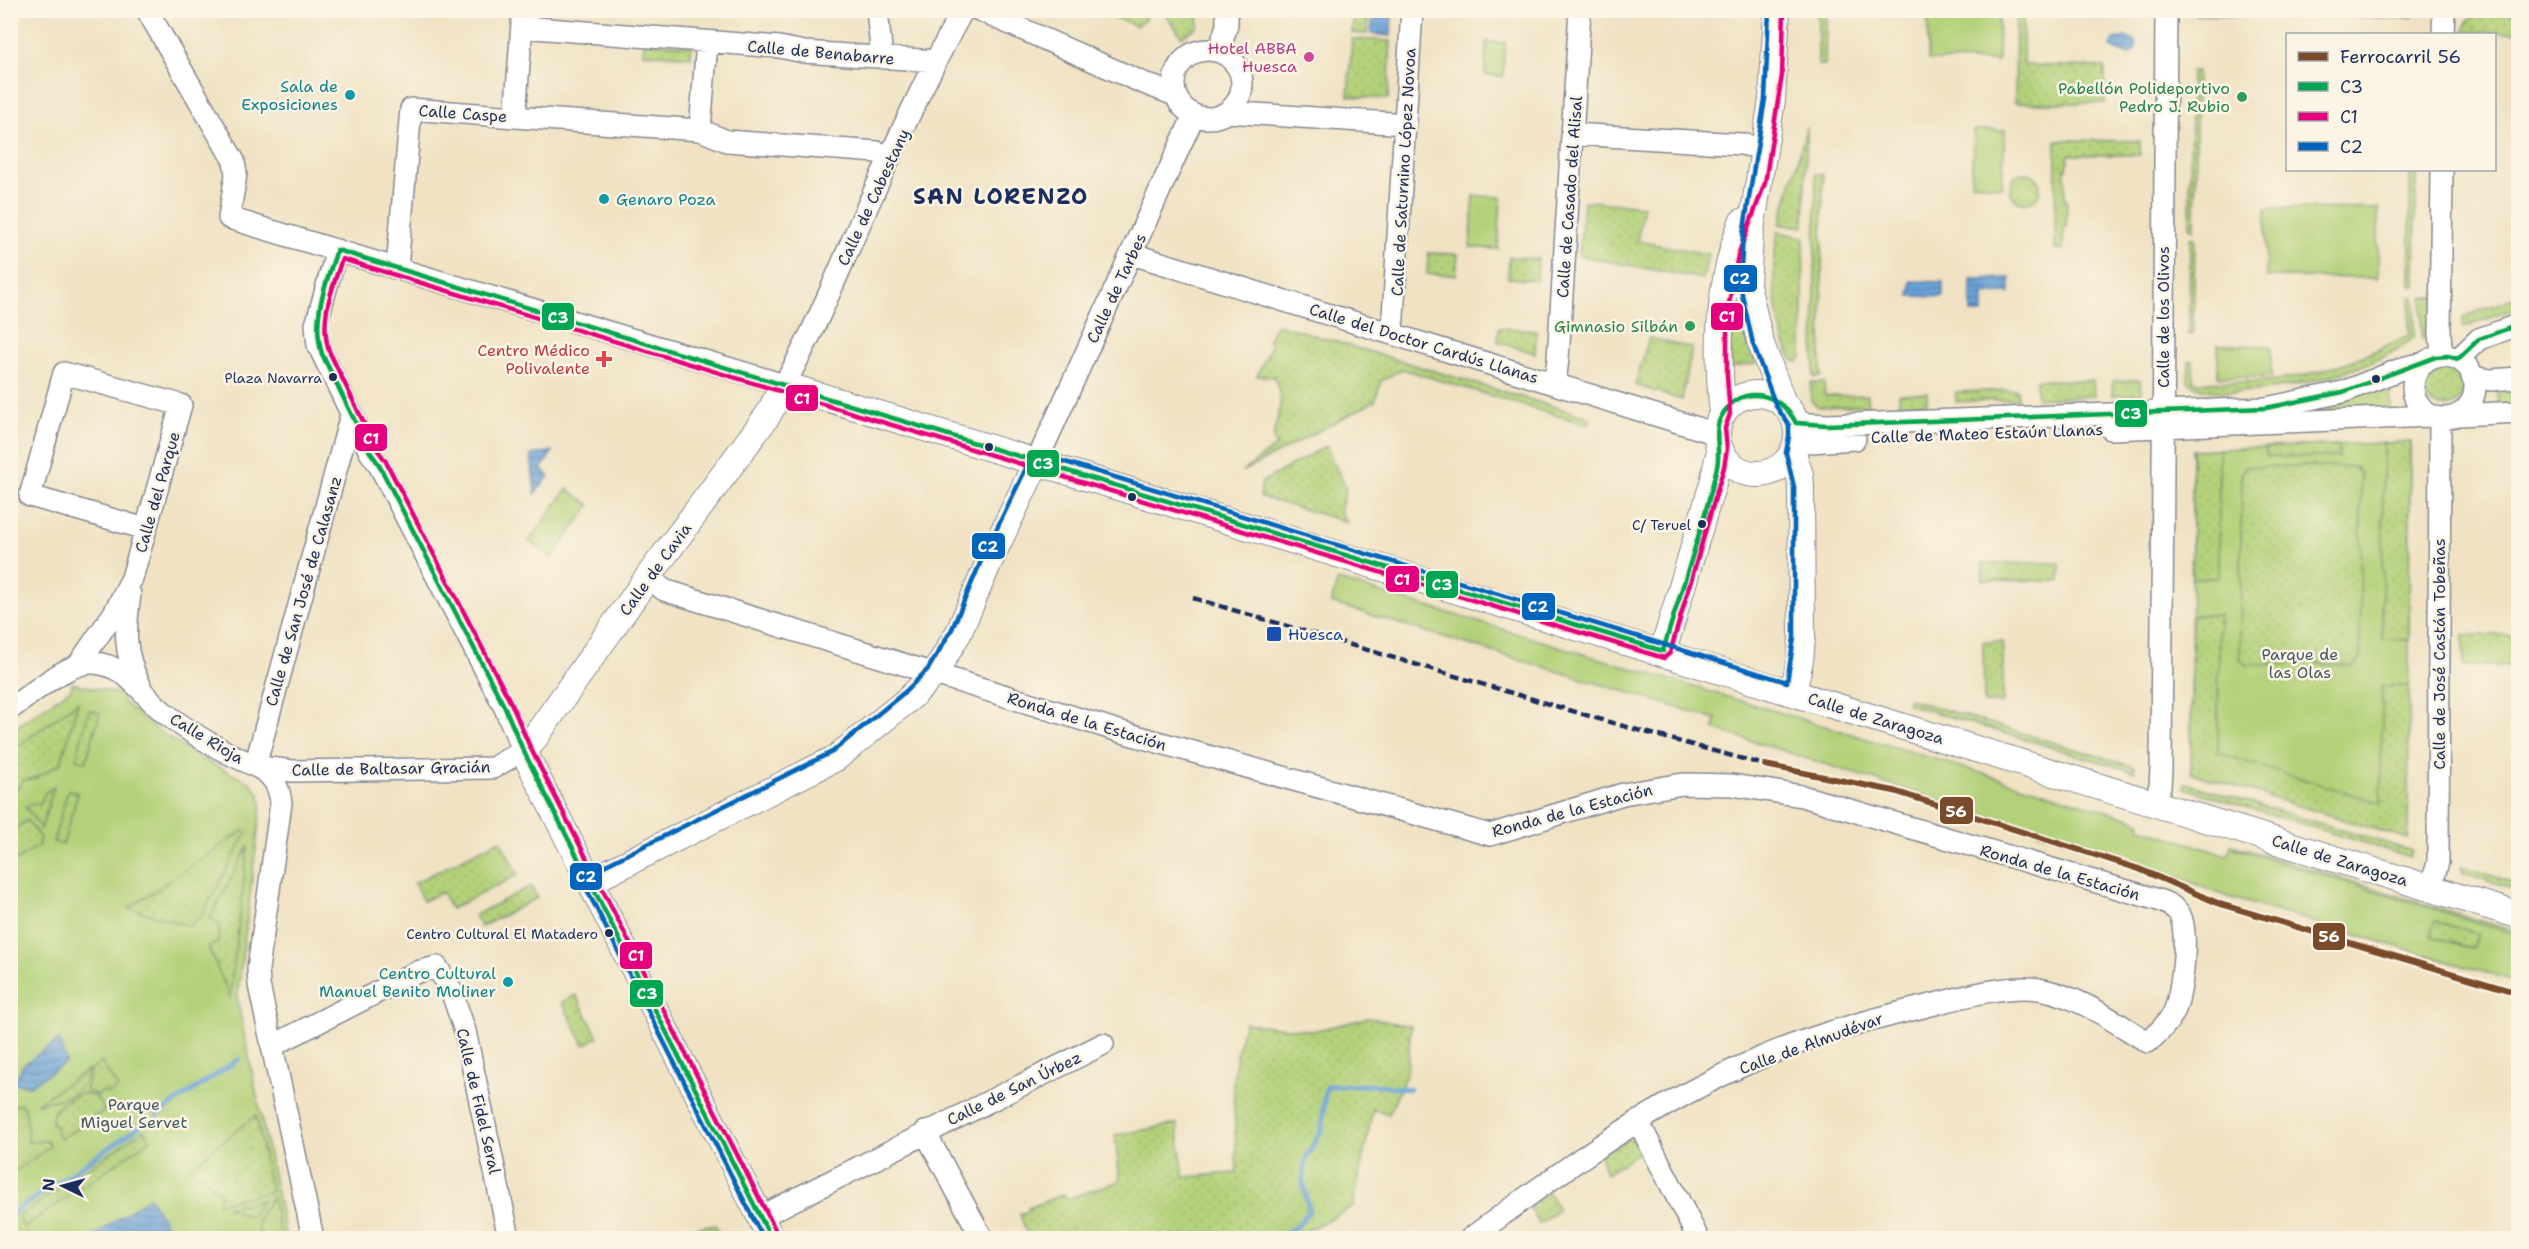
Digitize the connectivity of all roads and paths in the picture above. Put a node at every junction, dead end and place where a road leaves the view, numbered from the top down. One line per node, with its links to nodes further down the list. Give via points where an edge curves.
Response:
1 (147, 10): 28 (street, Calle de Zaragoza, via 234,161 236,174 229,218)
2 (877, 10): 15 (street)
3 (963, 10): 16 (street, Calle de Cabestany)
4 (979, 10): 17 (street)
5 (1227, 10): 14 (street)
6 (1412, 10): 21 (street, Calle de Saturnino López Novoa)
7 (1580, 10): 23 (street, Calle de Casado del Alisal)
8 (1777, 10): 24 (main road, via 1775,74)
9 (2166, 10): 41 (street, Calle de los Olivos)
10 (2444, 10): 12 (street)
11 (523, 19): 13 (street, Calle de Benabarre); 20 (street)
12 (2443, 33)
13 (707, 42): 15 (street, Calle de Benabarre); 22 (street)
14 (1219, 51): 17 (street, via 1200,50 1184,59 1174,76); 18 (street, via 1233,61 1241,78 1239,97)
15 (882, 58): 16 (street, Calle de Benabarre)
16 (936, 62): 25 (street, Calle de Cabestany)
17 (1175, 95): 19 (street, via 1182,107)
18 (1227, 112): 19 (street, via 1207,118); 21 (street)
19 (1194, 115): 29 (street, Calle de Tarbes)
20 (515, 117): 22 (street, Calle Caspe); 30 (street, Calle Caspe, via 411,110)
21 (1406, 124): 32 (street, Calle de Saturnino López Novoa)
22 (700, 130): 25 (street, Calle Caspe, via 727,141 877,152)
23 (1573, 134): 24 (street, via 1741,144); 36 (street, Calle de Casado del Alisal)
24 (1764, 149): 27 (main road)
25 (890, 158): 37 (street, Calle de Cabestany, via 805,348)
26 (2442, 171): 33 (street)
27 (1758, 182): 42 (main road, via 1747,285 1760,341); 43 (main road, via 1731,253 1723,291 1718,339)
28 (337, 250): 30 (street, Calle de Zaragoza); 39 (street, via 316,335 321,354)
29 (1132, 254): 32 (street, Calle del Doctor Cardús Llanas); 44 (street, Calle de Tarbes)
30 (397, 268): 37 (street, Calle de Zaragoza)
31 (2518, 325): 33 (street, Calle de Mateo Estaún Llanas)
32 (1392, 333): 36 (street, Calle del Doctor Cardús Llanas)
33 (2441, 359): 34 (street, via 2464,364); 40 (street, via 2415,379 2415,396 2421,408); 41 (street, Calle de Mateo Estaún Llanas, via 2292,405)
34 (2472, 377): 35 (street); 40 (street, via 2472,396 2465,410)
35 (2518, 378)
36 (1555, 383): 43 (street, Calle del Doctor Cardús Llanas)
37 (784, 385): 44 (main road, Calle de Zaragoza); 47 (main road, Calle de Cavia, via 768,415)
38 (2518, 412): 40 (street, Calle de Mateo Estaún Llanas)
39 (351, 415): 54 (street, via 505,708); 55 (street, Calle de San José de Calasanz)
40 (2443, 416): 41 (street, Calle de Mateo Estaún Llanas); 60 (street, Calle de José Castán Tobeñas, via 2438,862)
41 (2163, 419): 42 (street, Calle de Mateo Estaún Llanas, via 1827,425); 58 (street, Calle de los Olivos, via 2161,769)
42 (1792, 430): 43 (main road, via 1762,394 1746,395 1733,402); 43 (main road, via 1779,468 1760,474 1740,471 1725,458); 52 (main road, via 1801,487 1802,638)
43 (1720, 432): 48 (main road, via 1713,483)
44 (1037, 461): 48 (main road, Calle de Zaragoza); 50 (main road, via 959,632)
45 (146, 529): 45 (street, Calle del Parque, via 30,496 64,373 181,405); 46 (street, Calle del Parque)
46 (132, 578): 49 (street, Calle del Parque, via 114,613); 51 (street, Calle del Parque, via 126,647)
47 (648, 578): 50 (street, via 664,591); 54 (main road, Calle de Cavia)
48 (1663, 651): 52 (main road, Calle de Zaragoza)
49 (78, 664): 51 (street, Calle Rioja, via 105,664 129,677); 53 (street, Calle del Parque)
50 (934, 674): 59 (main road, via 836,758); 62 (street, Ronda de la Estación, via 1490,835 1623,794 1683,784 1732,785 1802,796 2155,899 2175,908 2180,915 2182,963 2174,1012)
51 (143, 692): 55 (street, Calle Rioja, via 192,733)
52 (1793, 692): 58 (main road, Calle de Zaragoza)
53 (10, 709)
54 (523, 750): 56 (street, Calle de Baltasar Gracián, via 493,768); 59 (main road)
55 (255, 766): 56 (street, Calle de Baltasar Gracián); 57 (street, via 277,784)
56 (312, 771): 57 (street, via 294,784)
57 (281, 803): 64 (street, via 258,969)
58 (2154, 803): 60 (main road, Calle de Zaragoza)
59 (591, 881): 67 (main road)
60 (2431, 888): 61 (main road, Calle de Zaragoza)
61 (2518, 915)
62 (2148, 1042): 65 (street, Calle de Almudévar, via 2060,994 2036,988 1981,994 1857,1023 1770,1054)
63 (1103, 1044): 66 (street, Calle de San Úrbez)
64 (272, 1046): 68 (street); 69 (street, Calle de Fidel Seral, via 417,972 437,967 451,990 465,1031)
65 (1638, 1121): 71 (street, Calle de Almudévar, via 1554,1176); 72 (street)
66 (925, 1132): 67 (street, Calle de San Úrbez); 70 (street)
67 (766, 1228)
68 (313, 1239)
69 (509, 1239)
70 (981, 1239)
71 (1471, 1239)
72 (1698, 1239)

